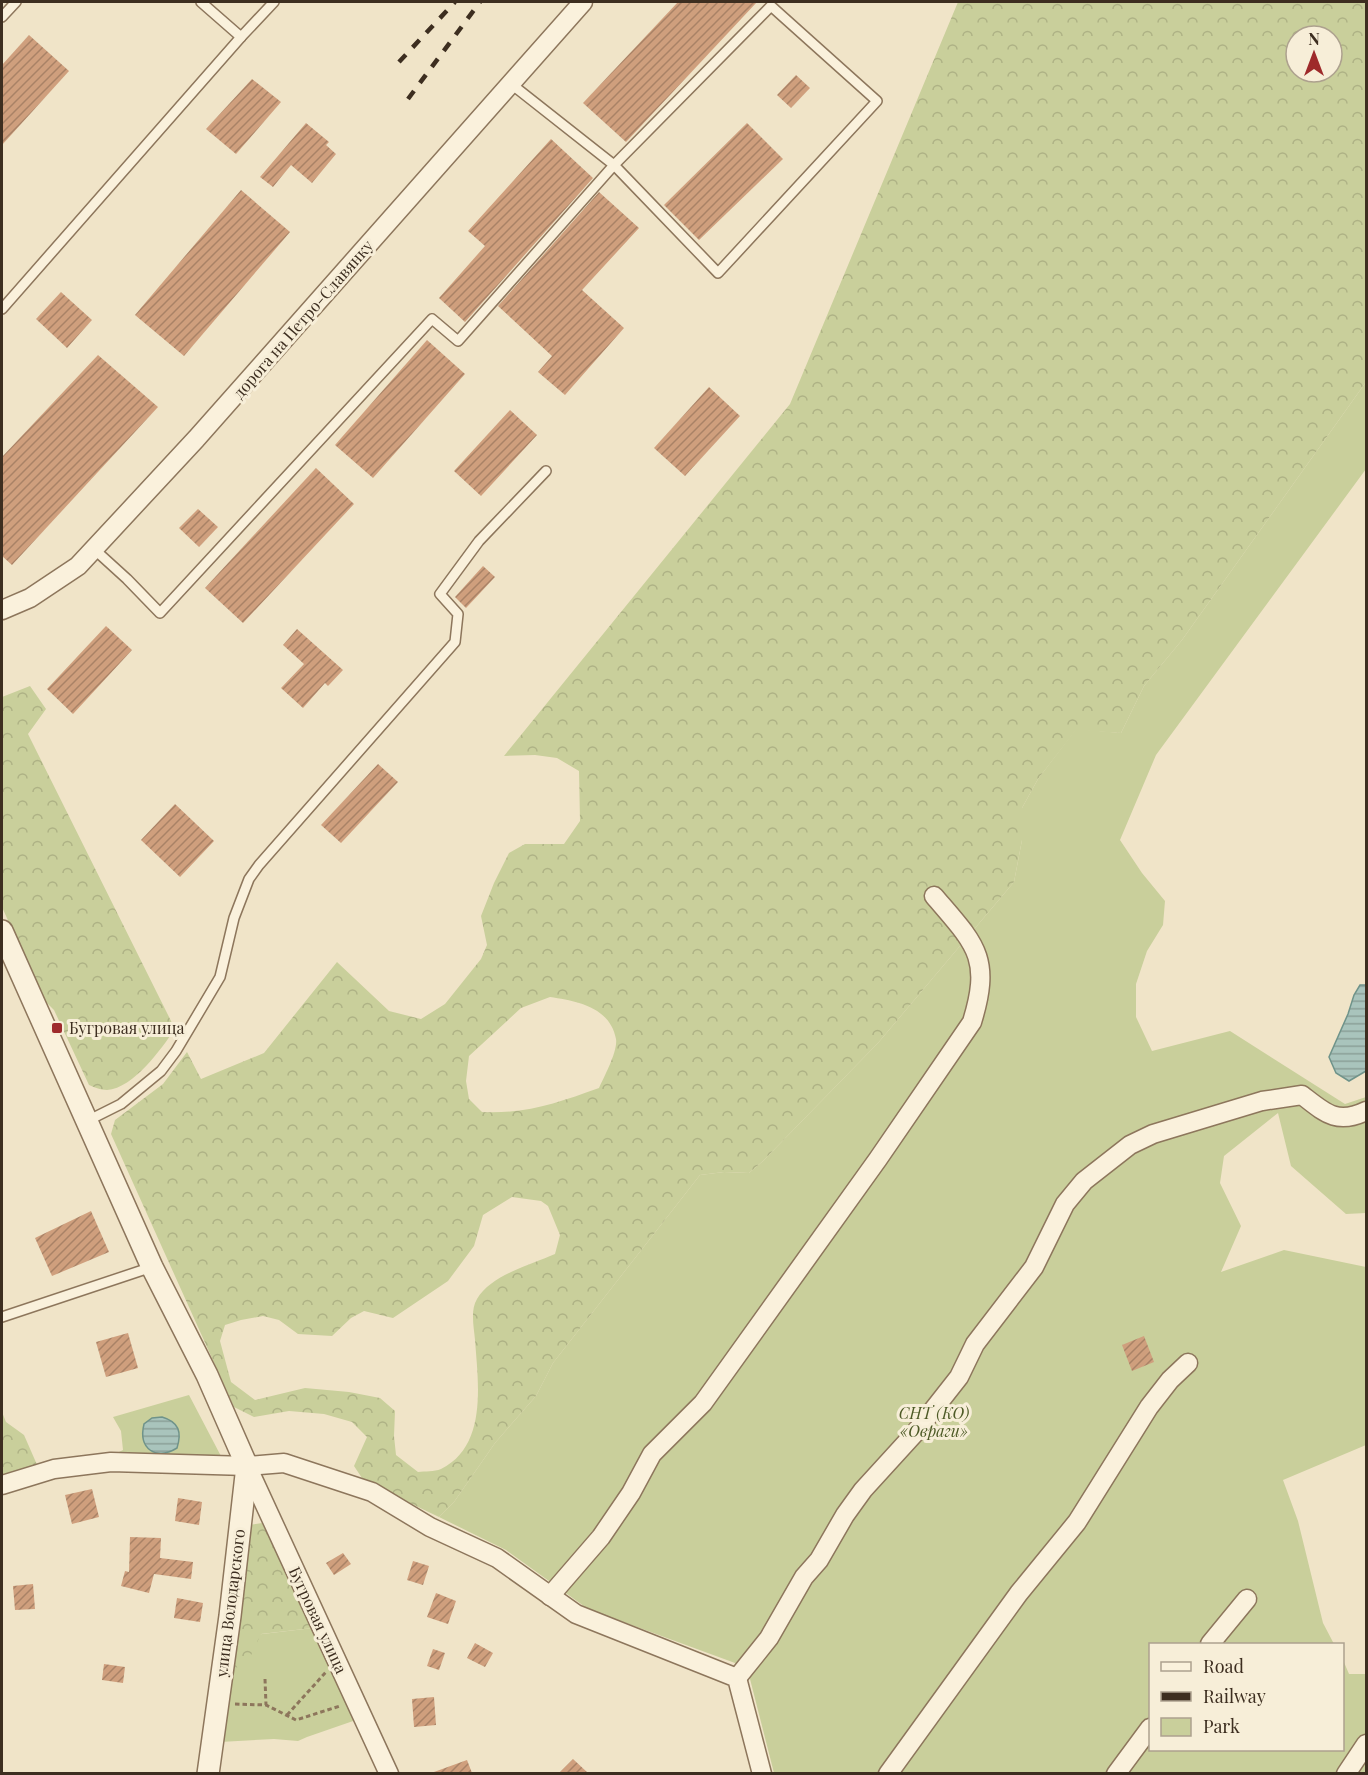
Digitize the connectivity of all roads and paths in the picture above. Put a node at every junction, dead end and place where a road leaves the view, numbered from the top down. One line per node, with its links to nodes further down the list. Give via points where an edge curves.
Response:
1 (16, 2): 5 (lane)
2 (201, 2): 6 (lane)
3 (274, 2): 6 (lane)
4 (583, 2): 7 (street, дорога на Петро-Славянку)
5 (2, 17)
6 (240, 37): 9 (lane)
7 (510, 83): 8 (lane); 11 (street, дорога на Петро-Славянку)
8 (614, 165): 8 (lane, via 718,273 877,101 771,6); 11 (lane, via 458,341 432,319 160,613)
9 (2, 309)
10 (546, 471): 16 (lane, via 479,541 440,594 458,614 454,642 249,879 234,918 220,977 176,1051 161,1071 121,1104)
11 (94, 549): 12 (street, дорога на Петро-Славянку, via 78,566 46,588)
12 (2, 610)
13 (934, 896): 22 (street, via 975,948 981,971 980,997 972,1022 703,1403 652,1454 602,1537)
14 (2, 931): 16 (street)
15 (1366, 1111): 26 (street, via 1334,1118 1302,1095 1262,1101 1153,1134 1130,1145 1084,1181 1065,1204 1034,1267 975,1344 959,1377 863,1490 804,1577 769,1638)
16 (87, 1121): 17 (street)
17 (153, 1267): 18 (lane); 20 (street, улица Володарского, via 207,1374)
18 (2, 1317)
19 (1188, 1363): 37 (street, via 1149,1407 1077,1522 1019,1593)
20 (247, 1466): 21 (street, via 111,1462 54,1468); 22 (street, via 284,1463 372,1492 429,1527 497,1558); 25 (street, Бугровая улица); 29 (street, улица Володарского)
21 (2, 1485)
22 (550, 1596): 26 (street, via 576,1614)
23 (1247, 1599): 24 (street)
24 (1211, 1643)
25 (339, 1663): 28 (street, Бугровая улица); 31 (path, via 330,1667)
26 (736, 1678): 36 (street)
27 (265, 1679): 30 (path)
28 (356, 1701): 31 (path, via 296,1720); 35 (street, Бугровая улица)
29 (218, 1703): 30 (path); 34 (street, улица Володарского)
30 (266, 1705): 31 (path)
31 (287, 1715)
32 (1149, 1729): 38 (street)
33 (1366, 1744): 39 (street)
34 (208, 1773)
35 (388, 1773)
36 (762, 1773)
37 (888, 1773)
38 (1116, 1773)
39 (1346, 1773)

